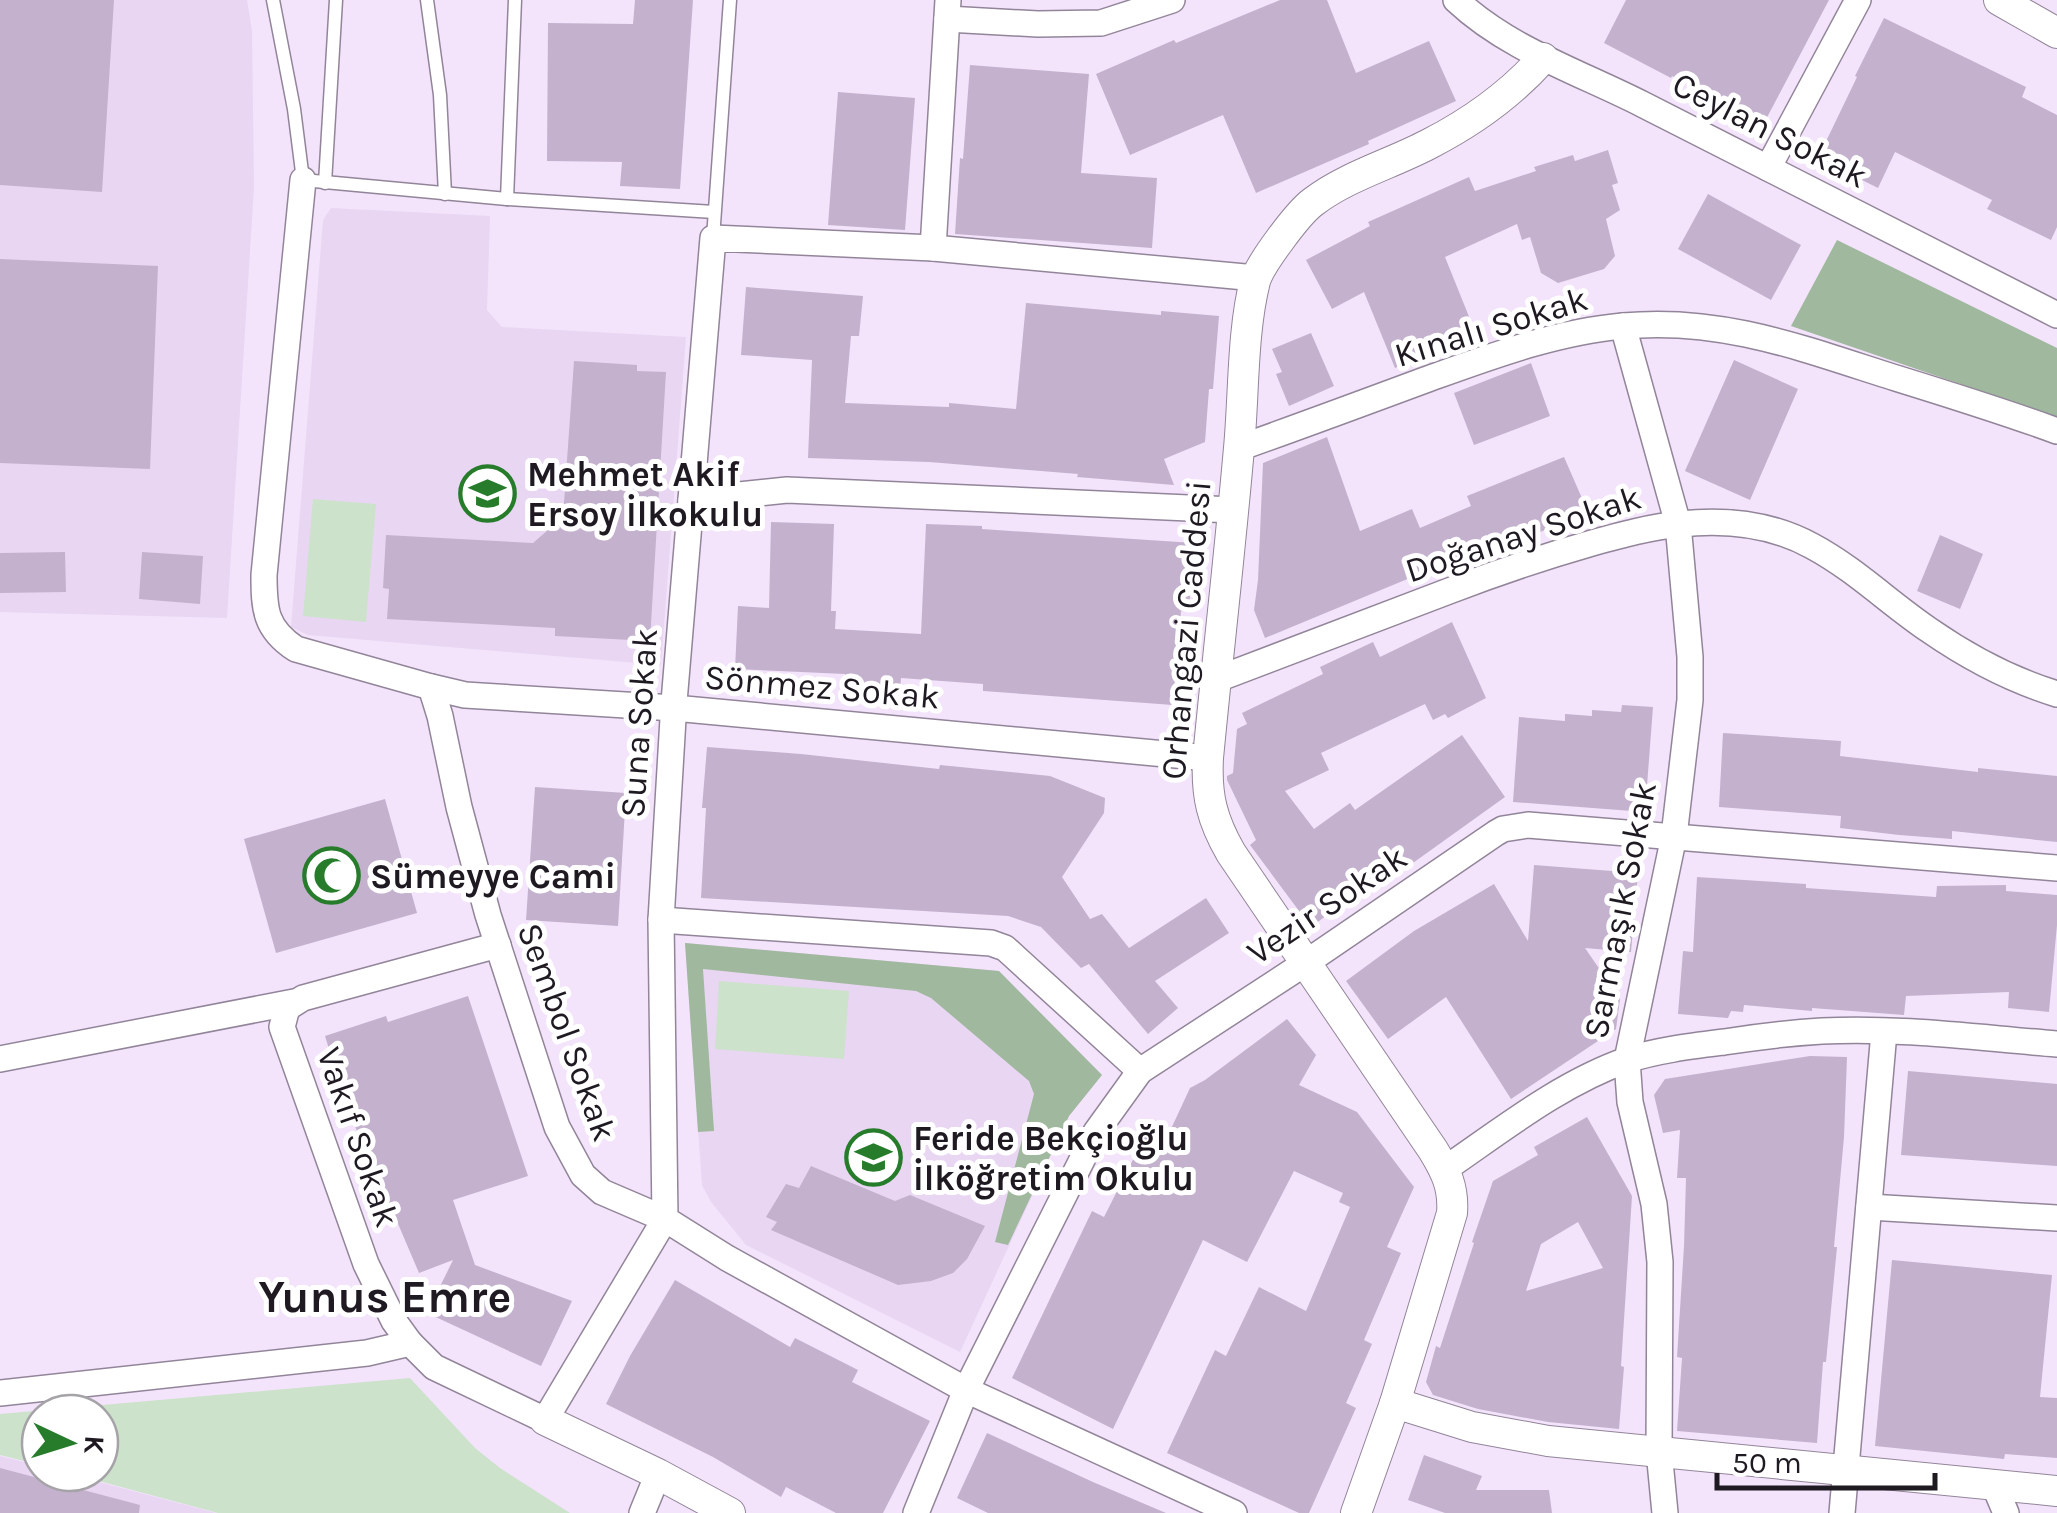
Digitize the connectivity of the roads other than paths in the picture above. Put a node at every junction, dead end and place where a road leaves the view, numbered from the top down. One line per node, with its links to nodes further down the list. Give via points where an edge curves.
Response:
1 (273, 0): 14 (lane)
2 (336, 0): 14 (lane)
3 (427, 0): 15 (lane)
4 (515, 0): 16 (lane)
5 (730, 0): 17 (lane)
6 (1172, 0): 10 (street, via 1101,23 1038,24)
7 (1456, 0): 12 (street, Ceylan Sokak)
8 (1858, 0): 13 (street)
9 (1999, 0): 11 (street)
10 (948, 9): 19 (street)
11 (2057, 33)
12 (1543, 58): 13 (street, Ceylan Sokak); 20 (street, Orhangazi Caddesi, via 1465,124 1313,202)
13 (1768, 168): 21 (street, Ceylan Sokak)
14 (314, 182): 15 (lane); 29 (street, via 264,602 280,639 296,649)
15 (445, 194): 16 (lane)
16 (508, 199): 17 (lane)
17 (714, 212): 18 (lane)
18 (713, 238): 19 (street); 25 (street, Suna Sokak)
19 (934, 248): 20 (street)
20 (1256, 278): 24 (street, Orhangazi Caddesi)
21 (2057, 315)
22 (1622, 326): 23 (street, Kınalı Sokak, via 1766,337); 24 (street, Kınalı Sokak, via 1516,349); 27 (street, Sarmaşık Sokak)
23 (2057, 431)
24 (1239, 448): 26 (street, Orhangazi Caddesi)
25 (690, 500): 26 (street, via 787,490); 31 (street, Suna Sokak)
26 (1233, 510): 28 (street, Orhangazi Caddesi)
27 (1678, 524): 28 (street, Doğanay Sokak, via 1520,565); 30 (street, Doğanay Sokak, via 1774,529 1812,546 1928,630 2008,676); 33 (street, Sarmaşık Sokak, via 1690,686)
28 (1215, 680): 32 (street, Orhangazi Caddesi)
29 (431, 687): 31 (street, Sönmez Sokak, via 465,695); 36 (street, Sembol Sokak)
30 (2057, 694)
31 (674, 708): 32 (street, Sönmez Sokak); 35 (street, Suna Sokak)
32 (1208, 758): 37 (street, Orhangazi Caddesi, via 1216,828)
33 (1674, 836): 34 (street, Vezir Sokak); 37 (street, Vezir Sokak, via 1504,829); 42 (street, Sarmaşık Sokak)
34 (2057, 868)
35 (661, 920): 43 (street, via 991,943 1005,948); 47 (street, Suna Sokak)
36 (498, 945): 38 (street); 47 (street, Sembol Sokak, via 557,1128 583,1175 602,1192)
37 (1307, 962): 43 (street, Vezir Sokak); 44 (street, Orhangazi Caddesi)
38 (294, 1002): 41 (street); 48 (street, Vakıf Sokak, via 282,1027 366,1264)
39 (1884, 1032): 40 (street); 42 (street, via 1765,1036); 45 (street)
40 (2057, 1044)
41 (0, 1059)
42 (1627, 1060): 44 (street, via 1544,1102); 53 (street, Sarmaşık Sokak, via 1659,1247)
43 (1140, 1070): 49 (street, Vezir Sokak, via 1096,1132)
44 (1445, 1169): 51 (street, Orhangazi Caddesi, via 1452,1214)
45 (1869, 1207): 46 (street); 54 (street)
46 (2057, 1218)
47 (665, 1219): 49 (street, Sembol Sokak); 52 (street)
48 (410, 1343): 50 (street); 52 (street, Vakıf Sokak, via 434,1366)
49 (966, 1390): 60 (street, Vezir Sokak); 61 (street, Sembol Sokak)
50 (0, 1393)
51 (1395, 1403): 53 (street, via 1522,1438); 62 (street, Orhangazi Caddesi)
52 (545, 1420): 55 (street)
53 (1659, 1451): 54 (street); 63 (street, Sarmaşık Sokak)
54 (1844, 1472): 57 (street); 64 (street)
55 (658, 1474): 58 (street); 59 (street)
56 (2057, 1491): 57 (street)
57 (2000, 1500)
58 (642, 1513)
59 (730, 1513)
60 (916, 1513)
61 (1234, 1513)
62 (1356, 1513)
63 (1666, 1513)
64 (1842, 1513)

